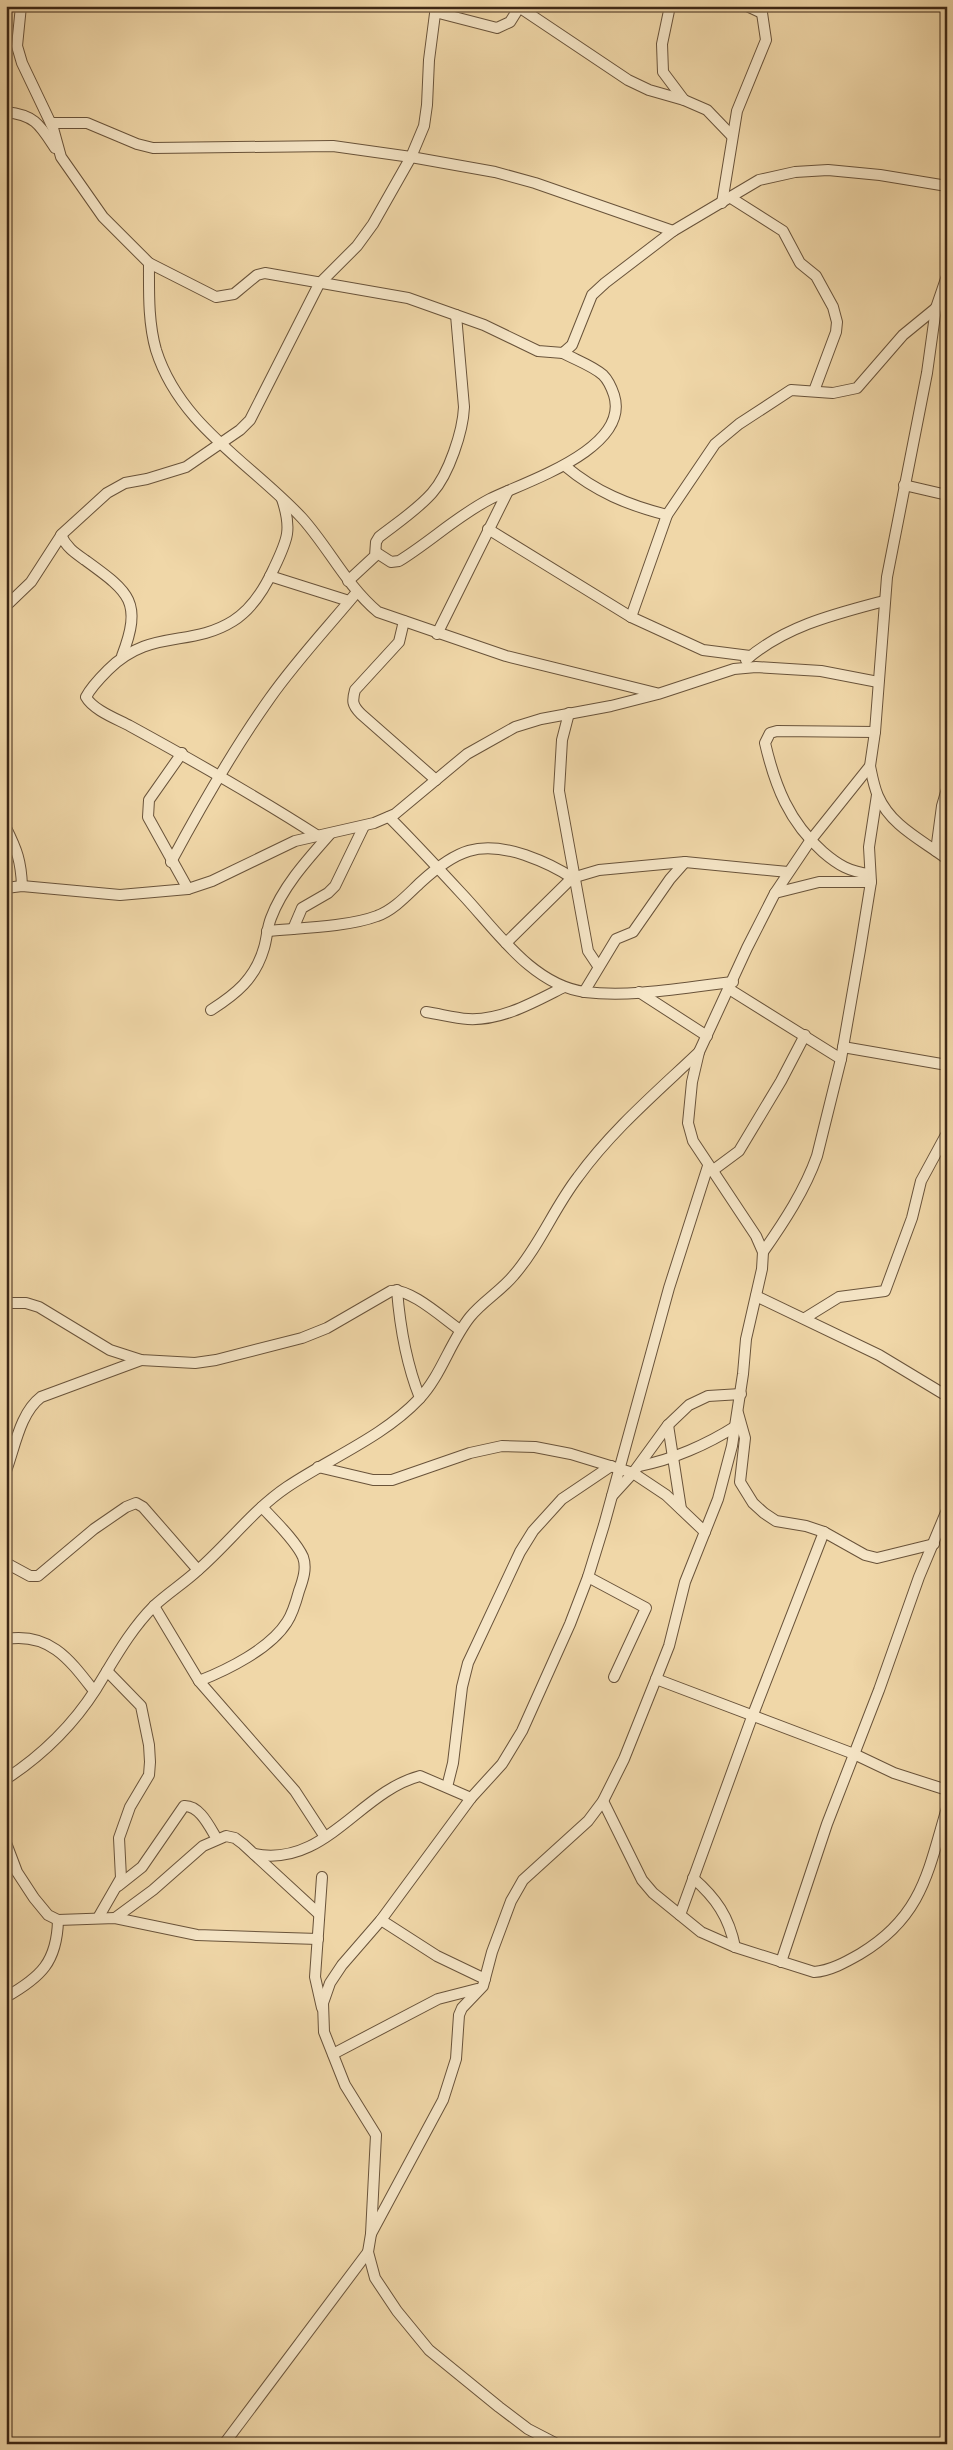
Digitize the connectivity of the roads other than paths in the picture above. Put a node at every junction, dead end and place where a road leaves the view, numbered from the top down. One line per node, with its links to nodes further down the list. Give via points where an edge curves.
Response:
1 (21, 6): 9 (street, via 16,46)
2 (670, 6): 7 (street, via 662,44 663,72)
3 (747, 6): 6 (street)
4 (519, 7): 5 (street, via 510,22 497,28); 7 (street, via 628,80)
5 (435, 9): 11 (street, via 424,126)
6 (763, 10): 10 (street, via 766,40 737,111)
7 (684, 100): 10 (street, via 706,110)
8 (6, 112): 12 (street, via 34,119)
9 (51, 123): 11 (street, via 87,123 153,148 333,146); 12 (street)
10 (732, 136): 14 (street)
11 (411, 157): 15 (street, via 495,172 535,183); 18 (street, via 374,224)
12 (61, 158): 16 (street, via 103,217)
13 (947, 186): 14 (street, via 880,175 820,170 760,180)
14 (726, 201): 15 (street); 22 (street, via 782,231 800,263 816,276 833,307 836,332)
15 (673, 231): 21 (street, via 592,295 572,346)
16 (149, 263): 18 (street, via 216,297 234,294 257,275 265,273); 23 (street, via 149,308 156,350 178,396)
17 (947, 276): 19 (street)
18 (319, 284): 20 (street, via 408,298); 23 (street, via 250,420)
19 (936, 308): 22 (street, via 903,335 857,388 845,392); 25 (street, via 927,373)
20 (456, 314): 21 (street, via 538,351); 32 (street, via 465,396 459,436 434,491 379,538)
21 (563, 354): 24 (street, via 603,375 616,404 616,413 606,433)
22 (814, 391): 29 (street, via 790,390 723,436 714,444)
23 (218, 443): 28 (street); 31 (street, via 186,467 147,480 125,483 107,494)
24 (565, 466): 26 (street); 29 (street, via 610,496)
25 (904, 485): 27 (street); 37 (street)
26 (508, 491): 30 (street); 32 (street, via 468,512 399,561 392,562)
27 (947, 495)
28 (282, 498): 33 (street, via 289,524); 34 (street, via 310,527)
29 (667, 515): 39 (street)
30 (488, 529): 39 (street); 41 (street)
31 (61, 535): 38 (street, via 31,582); 42 (street, via 68,548 118,584 124,594 133,620)
32 (377, 554): 34 (street)
33 (270, 576): 36 (street); 42 (street, via 247,611 232,622 210,631 143,645)
34 (348, 581): 35 (street)
35 (357, 592): 36 (street); 40 (street, via 378,612)
36 (349, 601): 51 (street, via 270,697)
37 (884, 602): 43 (street, via 816,620); 45 (street)
38 (6, 606)
39 (631, 617): 43 (street, via 703,650)
40 (404, 621): 41 (street); 52 (street, via 399,642 356,690 352,700 354,707)
41 (437, 634): 46 (street, via 506,656)
42 (122, 656): 49 (street, via 87,698 112,716)
43 (750, 656): 44 (street)
44 (734, 669): 45 (street, via 756,667 821,671); 46 (street)
45 (878, 682): 48 (street)
46 (658, 694): 47 (street)
47 (569, 713): 52 (street, via 516,727 467,754); 67 (street, via 562,740 559,791)
48 (875, 732): 50 (street); 60 (street, via 777,731 767,737 765,743 781,797 793,820)
49 (182, 753): 51 (street); 63 (street, via 149,800 147,808 148,817)
50 (870, 766): 54 (street); 60 (street)
51 (221, 775): 59 (street); 63 (street)
52 (436, 780): 55 (street)
53 (947, 789): 61 (street)
54 (878, 795): 61 (street, via 898,823); 68 (street, via 869,847)
55 (389, 817): 56 (street); 65 (street)
56 (364, 826): 58 (street); 73 (street, via 334,886 302,908)
57 (6, 828): 69 (street, via 21,864)
58 (330, 834): 59 (street); 74 (street, via 294,877)
59 (318, 836): 71 (street, via 294,841 212,881)
60 (810, 841): 66 (street); 68 (street, via 842,868)
61 (936, 851): 62 (street)
62 (947, 859)
63 (171, 862): 71 (street)
64 (685, 862): 66 (street); 67 (street, via 619,867); 76 (street, via 633,932 616,939)
65 (438, 868): 67 (street, via 473,849 498,847 535,858); 73 (street, via 391,909 376,916); 75 (street)
66 (788, 872): 72 (street)
67 (574, 878): 75 (street); 76 (street, via 588,951)
68 (870, 878): 72 (street, via 819,882); 85 (street)
69 (22, 886): 70 (street); 71 (street, via 120,895)
70 (6, 888)
71 (188, 889)
72 (775, 892): 77 (street)
73 (293, 929): 74 (street)
74 (267, 931): 81 (street, via 264,948 249,981)
75 (506, 943): 78 (street, via 537,971)
76 (598, 966): 79 (street)
77 (731, 986): 80 (street); 83 (street); 84 (street)
78 (564, 987): 79 (street); 82 (street, via 515,1010 493,1016 470,1019)
79 (584, 992): 80 (street)
80 (639, 992): 84 (street)
81 (210, 1010)
82 (426, 1012)
83 (805, 1035): 87 (street); 90 (street, via 739,1151)
84 (707, 1036): 86 (street)
85 (843, 1046): 87 (street); 88 (street)
86 (699, 1052): 90 (street, via 688,1123 693,1141); 96 (street, via 596,1153 576,1179 528,1258)
87 (841, 1059): 91 (street, via 812,1171)
88 (947, 1066)
89 (947, 1132): 95 (street, via 921,1181 912,1218 884,1291 839,1297)
90 (710, 1168): 91 (street, via 756,1236); 108 (street)
91 (763, 1252): 93 (street)
92 (397, 1290): 96 (street, via 408,1293); 97 (street, via 327,1328 274,1346 195,1363); 100 (street, via 405,1352)
93 (756, 1296): 95 (street); 98 (street, via 746,1339)
94 (6, 1302): 97 (street, via 39,1307 110,1350)
95 (806, 1318): 99 (street, via 879,1355)
96 (460, 1330): 100 (street, via 436,1376)
97 (141, 1360): 110 (street, via 41,1397 33,1403)
98 (741, 1394): 101 (street); 103 (street, via 719,1394 698,1399)
99 (947, 1396)
100 (420, 1398): 107 (street, via 399,1417)
101 (738, 1412): 104 (street); 116 (street, via 745,1438 740,1482 743,1490 753,1503 776,1521)
102 (947, 1416): 105 (street)
103 (668, 1425): 106 (street); 109 (street)
104 (736, 1426): 106 (street, via 709,1442); 115 (street, via 718,1498)
105 (947, 1429)
106 (672, 1456): 109 (street); 113 (street)
107 (318, 1467): 108 (street, via 373,1480 392,1480 470,1453 502,1446 535,1447); 112 (street)
108 (614, 1467): 109 (street); 111 (street); 131 (street, via 562,1499 520,1552 468,1663)
109 (636, 1470): 111 (street); 113 (street)
110 (6, 1471)
111 (611, 1496): 120 (street)
112 (262, 1507): 119 (street); 126 (street, via 302,1557 304,1576 293,1611 286,1624 257,1651 220,1673)
113 (681, 1508): 115 (street)
114 (947, 1510): 117 (street)
115 (705, 1532): 125 (street, via 685,1582 669,1646)
116 (824, 1532): 117 (street, via 865,1555 877,1558); 128 (street)
117 (934, 1544): 129 (street)
118 (6, 1563): 119 (street, via 30,1576 38,1576 94,1529 136,1503)
119 (198, 1570): 121 (street)
120 (588, 1577): 124 (street, via 646,1608); 133 (street, via 522,1731 502,1764)
121 (154, 1606): 123 (street, via 128,1637); 126 (street)
122 (6, 1639): 127 (street, via 29,1637 53,1648 67,1658)
123 (107, 1671): 127 (street); 142 (street, via 141,1706 150,1753 149,1775 130,1808 119,1838 122,1870)
124 (614, 1676)
125 (656, 1679): 128 (street); 134 (street)
126 (199, 1681): 136 (street, via 295,1791)
127 (94, 1691): 130 (street, via 56,1738 38,1756)
128 (752, 1717): 129 (street); 141 (street)
129 (854, 1754): 132 (street, via 894,1773); 151 (street, via 804,1886)
130 (6, 1779)
131 (447, 1787): 133 (street); 136 (street, via 420,1776 409,1779 395,1785)
132 (947, 1790)
133 (471, 1798): 148 (street)
134 (603, 1802): 144 (street, via 642,1880); 152 (street, via 588,1821 523,1880 501,1924)
135 (947, 1808): 151 (street, via 922,1889 913,1905 879,1942 823,1972)
136 (325, 1837): 139 (street, via 290,1855)
137 (217, 1839): 139 (street, via 235,1838); 142 (street, via 196,1810 184,1806 142,1868); 146 (street)
138 (6, 1843): 147 (street, via 17,1872 34,1898 48,1915)
139 (253, 1854): 143 (street)
140 (322, 1877): 143 (street)
141 (693, 1878): 144 (street); 150 (street, via 725,1914)
142 (116, 1887): 145 (street)
143 (319, 1914): 149 (street)
144 (680, 1914): 150 (street, via 701,1932)
145 (98, 1918): 146 (street); 147 (street)
146 (115, 1918): 149 (street, via 197,1935)
147 (58, 1920): 154 (street, via 58,1935 48,1966)
148 (381, 1920): 152 (street, via 437,1956); 155 (street, via 330,1983)
149 (318, 1939): 155 (street, via 315,1977)
150 (735, 1947): 151 (street)
151 (781, 1962)
152 (484, 1980): 153 (street, via 483,1986)
153 (477, 1989): 156 (street, via 438,1999); 157 (street, via 459,2015 456,2059 442,2100)
154 (6, 1997)
155 (323, 2011): 156 (street, via 324,2032)
156 (333, 2054): 157 (street, via 345,2085 376,2135)
157 (371, 2234): 158 (street)
158 (368, 2252): 159 (street); 160 (street, via 375,2278 423,2344 528,2429)
159 (224, 2444)
160 (557, 2444)

